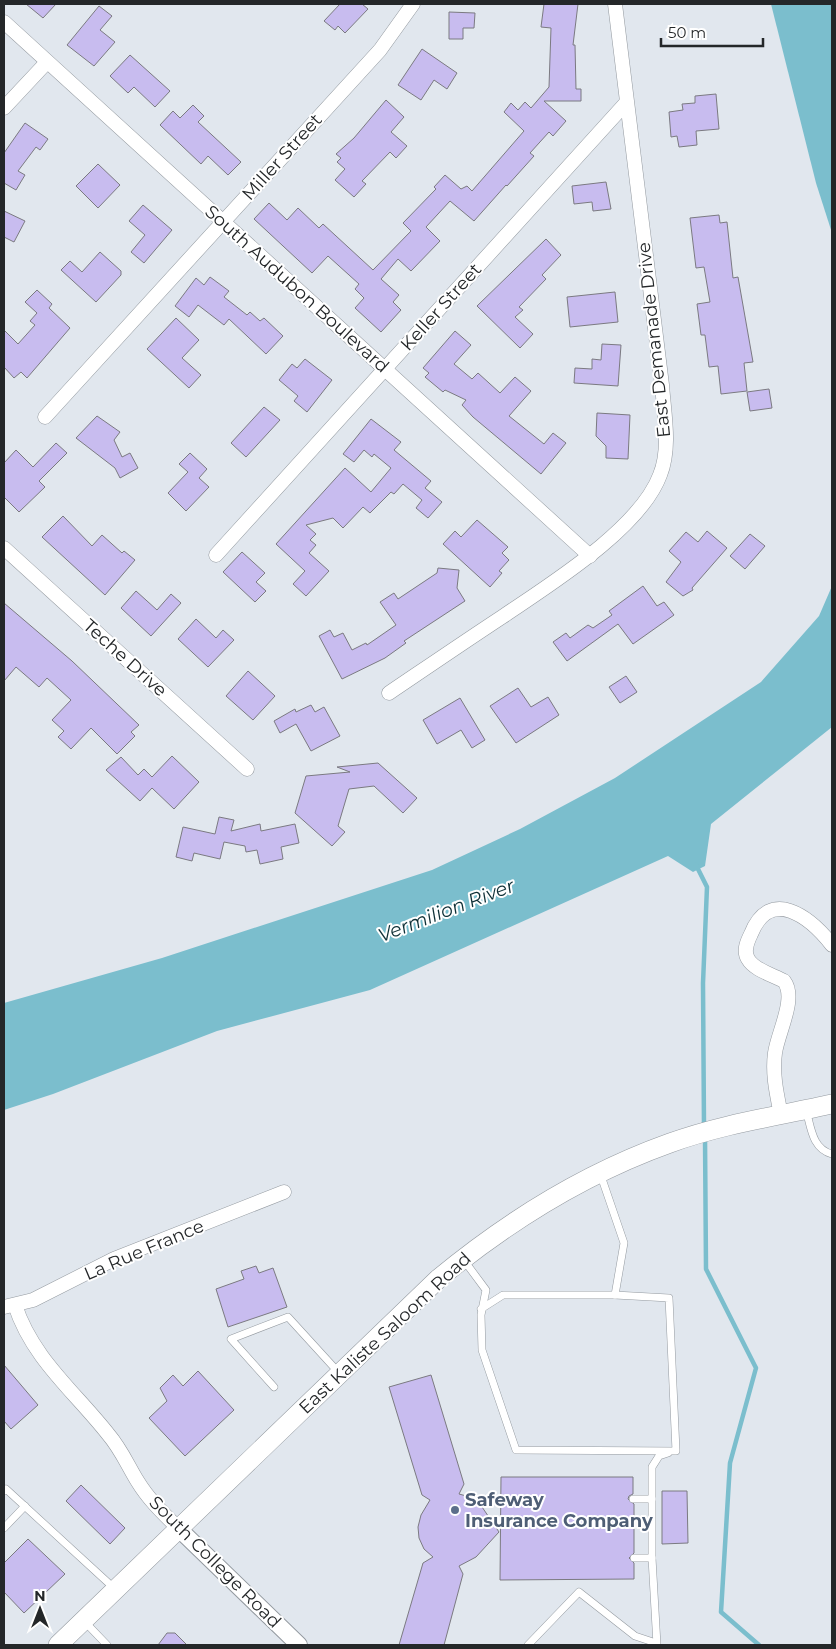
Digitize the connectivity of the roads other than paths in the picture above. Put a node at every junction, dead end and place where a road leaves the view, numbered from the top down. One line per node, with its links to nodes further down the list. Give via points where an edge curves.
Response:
1 (413, 4): 7 (street, Miller Street, via 380,50)
2 (615, 4): 5 (street, East Demanade Drive)
3 (4, 22): 4 (street, South Audubon Boulevard)
4 (47, 62): 6 (street); 7 (street, South Audubon Boulevard)
5 (626, 103): 8 (street, Keller Street); 12 (street, East Demanade Drive, via 662,385 664,462 652,493)
6 (4, 108)
7 (223, 223): 8 (street, South Audubon Boulevard); 9 (street, Miller Street)
8 (385, 369): 11 (street, Keller Street); 12 (street, South Audubon Boulevard)
9 (45, 417)
10 (4, 548): 14 (street, Teche Drive)
11 (216, 555)
12 (590, 556): 13 (street, East Demanade Drive)
13 (389, 693)
14 (247, 769)
15 (832, 945): 18 (street, via 806,920 789,910 777,908 763,913 756,920 746,945 748,960 784,981 789,994 774,1054 774,1079)
16 (832, 1104): 17 (main road, East Kaliste Saloom Road)
17 (806, 1110): 18 (main road, East Kaliste Saloom Road); 19 (lane, via 815,1142)
18 (781, 1115): 20 (main road, East Kaliste Saloom Road, via 671,1142)
19 (832, 1154)
20 (599, 1173): 22 (main road, East Kaliste Saloom Road, via 537,1208); 23 (lane, via 624,1243)
21 (284, 1192): 24 (street, La Rue France, via 114,1259 62,1287)
22 (463, 1258): 25 (lane, via 486,1290); 26 (main road, East Kaliste Saloom Road)
23 (615, 1295): 25 (lane, via 502,1295); 28 (lane, via 670,1298)
24 (9, 1306): 34 (street, South College Road, via 51,1368 108,1433 139,1483)
25 (482, 1309): 28 (lane, via 482,1350 516,1450)
26 (340, 1374): 27 (lane, via 288,1317 231,1339); 34 (main road, East Kaliste Saloom Road)
27 (274, 1387)
28 (676, 1451): 31 (lane, via 659,1456 652,1467)
29 (4, 1491): 32 (lane, via 6,1489)
30 (634, 1499): 31 (lane)
31 (652, 1499): 36 (lane)
32 (25, 1506): 33 (lane); 37 (lane)
33 (4, 1528)
34 (178, 1528): 37 (main road, East Kaliste Saloom Road); 42 (street, South College Road)
35 (634, 1558): 36 (lane)
36 (652, 1558): 39 (lane)
37 (116, 1589): 38 (main road, East Kaliste Saloom Road)
38 (84, 1620): 40 (main road, East Kaliste Saloom Road); 41 (lane)
39 (656, 1644): 43 (lane, via 635,1636 579,1592)
40 (58, 1645)
41 (107, 1645)
42 (300, 1645)
43 (528, 1645)

